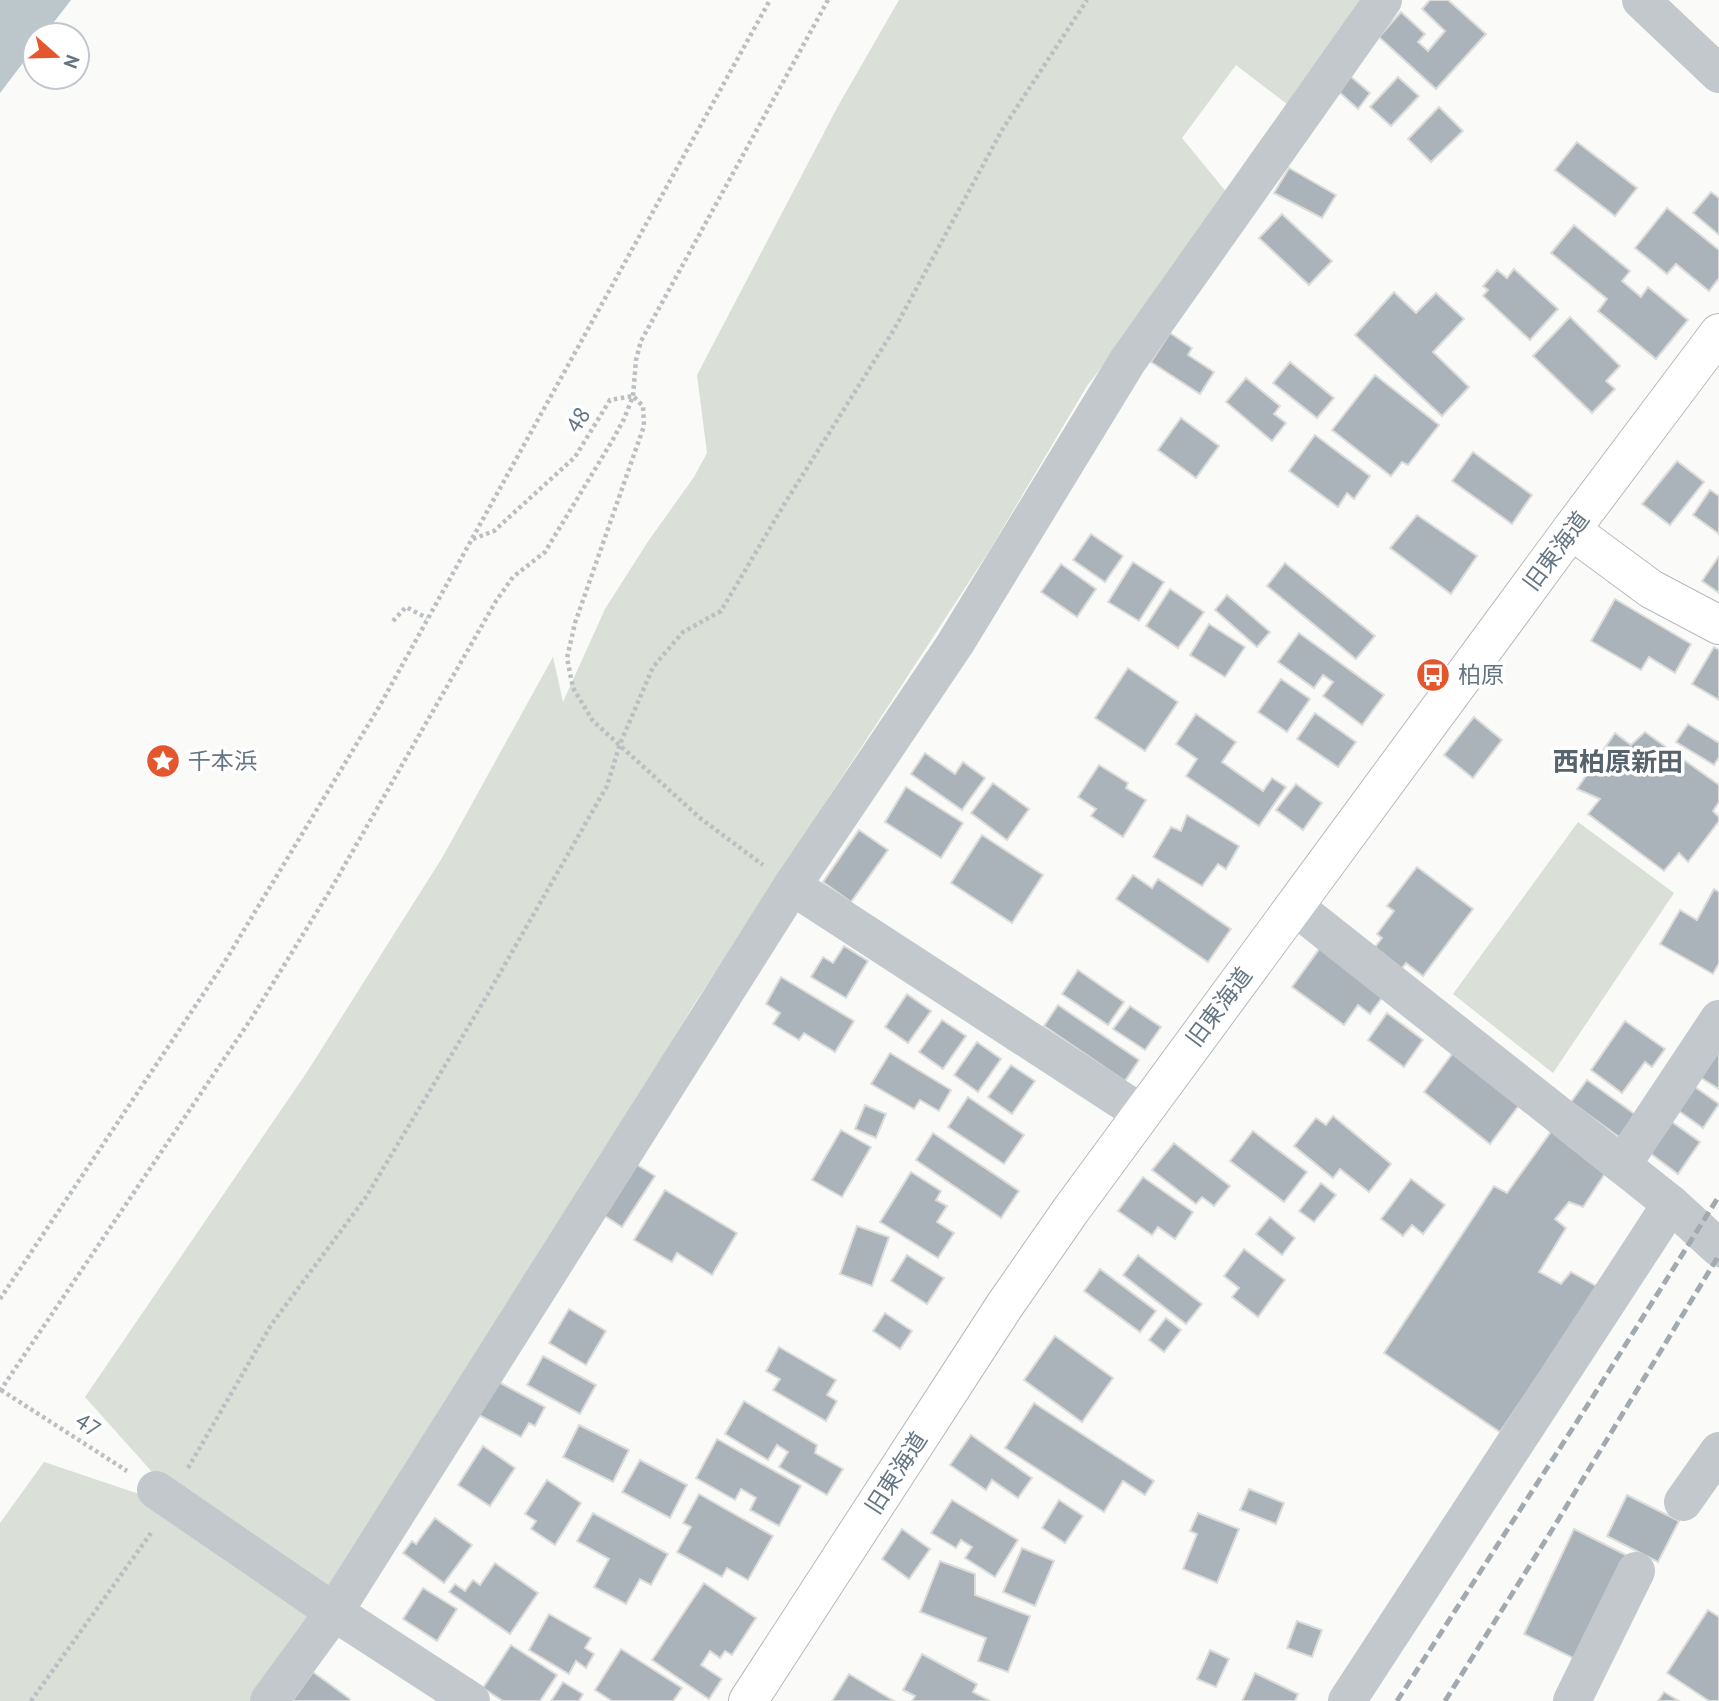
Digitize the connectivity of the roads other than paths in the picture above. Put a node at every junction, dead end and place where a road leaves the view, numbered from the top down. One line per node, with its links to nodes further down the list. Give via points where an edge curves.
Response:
1 (1383, 0): 7 (street, via 1127,362 956,644)
2 (1641, 0): 3 (street)
3 (1719, 74)
4 (1719, 333): 5 (main road, 旧東海道)
5 (1571, 530): 6 (main road, via 1651,589); 8 (main road, 旧東海道)
6 (1719, 625)
7 (792, 886): 10 (street); 18 (street)
8 (1294, 906): 10 (main road, 旧東海道); 11 (street)
9 (1719, 1019): 11 (street)
10 (1141, 1113): 22 (main road, 旧東海道, via 1005,1305)
11 (1622, 1165): 12 (street)
12 (1671, 1204): 13 (street); 23 (street)
13 (1719, 1248)
14 (1719, 1451): 16 (street)
15 (165, 1496): 18 (street)
16 (1683, 1502)
17 (1636, 1572): 19 (street)
18 (334, 1612): 20 (street); 21 (street)
19 (1573, 1699)
20 (269, 1701)
21 (471, 1701)
22 (748, 1701)
23 (1348, 1701)

